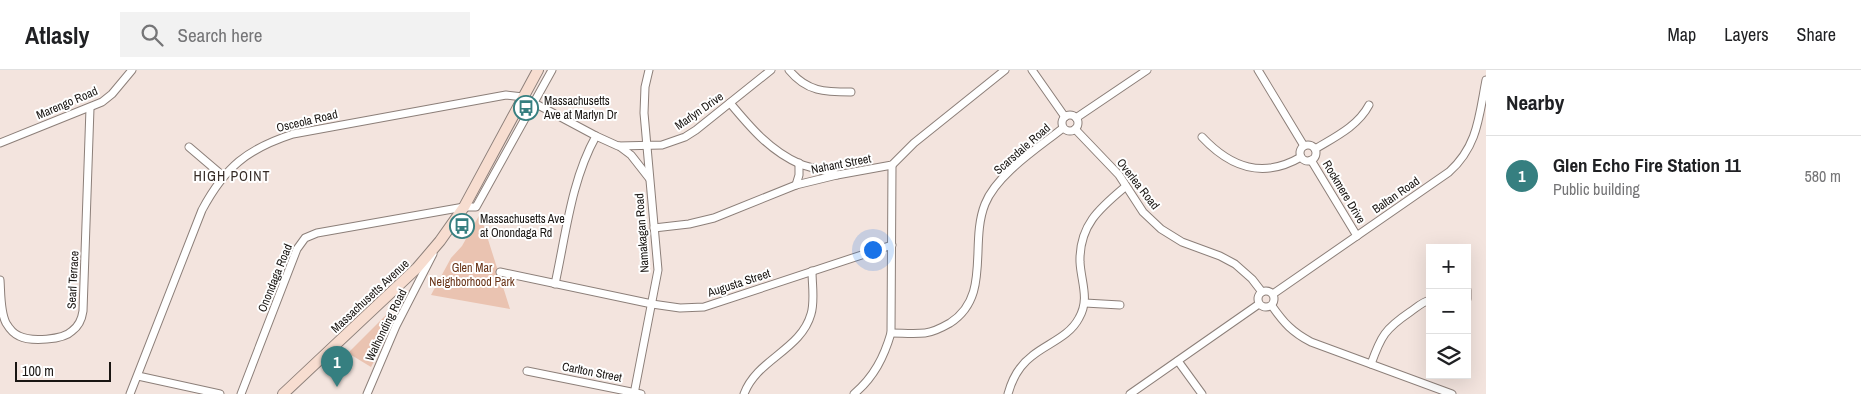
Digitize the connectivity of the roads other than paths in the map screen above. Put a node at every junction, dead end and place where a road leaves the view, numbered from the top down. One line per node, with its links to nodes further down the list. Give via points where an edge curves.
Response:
1 (132, 70): 17 (street, Marengo Road, via 112,94)
2 (538, 70): 13 (main road, Massachusetts Avenue)
3 (552, 70): 14 (street, Massachusetts Avenue)
4 (649, 70): 26 (street, Namakagan Road, via 644,113)
5 (771, 70): 15 (street, Marlyn Drive)
6 (789, 70): 12 (street, via 795,78 819,91)
7 (1005, 70): 33 (street, via 914,143)
8 (1032, 70): 18 (street)
9 (1147, 70): 19 (street)
10 (1258, 70): 27 (street)
11 (1486, 80): 41 (street, Baltan Road, via 1475,133 1460,162)
12 (851, 92)
13 (523, 97): 14 (street, Marlyn Drive); 35 (street, Osceola Road, via 506,95 293,134 253,150); 39 (main road, Massachusetts Avenue)
14 (534, 103): 22 (street, Marlyn Drive); 39 (street, Massachusetts Avenue, via 476,207)
15 (730, 103): 26 (street, Marlyn Drive, via 685,137); 32 (street, via 765,142)
16 (1370, 105): 29 (street, via 1352,125)
17 (90, 108): 24 (street, Marengo Road); 46 (street, Searl Terrace, via 82,319 74,330 56,338 21,338 5,322)
18 (1065, 117): 19 (street); 20 (street)
19 (1076, 118): 21 (street, via 1078,125)
20 (1063, 128): 21 (street); 56 (street, Scarsdale Road, via 1005,176 992,191 978,227 976,286 963,312 942,327 926,333)
21 (1075, 129): 38 (street, Overlea Road)
22 (596, 136): 25 (street, Marlyn Drive); 47 (street, via 578,176)
23 (1202, 137): 30 (street, via 1227,159 1255,169 1281,167)
24 (0, 143)
25 (618, 146): 26 (street, Marlyn Drive); 36 (street, via 630,155)
26 (647, 146): 36 (street, Namakagan Road)
27 (1304, 146): 29 (street); 30 (street, via 1300,150)
28 (189, 147): 35 (street)
29 (1315, 149): 31 (street)
30 (1301, 157): 31 (street)
31 (1312, 160): 41 (street, Rockmere Drive)
32 (799, 163): 34 (street); 37 (street)
33 (892, 165): 34 (street, Nahant Street); 43 (street)
34 (837, 175): 37 (street, Nahant Street)
35 (223, 176): 60 (street, Osceola Road, via 202,210)
36 (650, 180): 40 (street, Namakagan Road)
37 (796, 185): 40 (street, Nahant Street, via 714,218)
38 (1125, 186): 48 (street, Overlea Road, via 1143,212 1161,229 1182,242 1235,264); 50 (street, via 1098,210 1087,226 1080,262)
39 (464, 207): 42 (main road, Massachusetts Avenue); 63 (street, Onondaga Road, via 317,233 305,238 297,249)
40 (654, 228): 52 (street, Namakagan Road, via 658,270)
41 (1357, 236): 49 (street, Baltan Road)
42 (440, 240): 64 (main road, Massachusetts Avenue, via 417,268); 65 (street, Walhonding Road, via 383,353)
43 (892, 245): 44 (street, Augusta Street); 56 (street)
44 (812, 271): 52 (street, Augusta Street, via 704,307); 67 (street, via 813,300 807,325 796,340 762,366)
45 (500, 272): 47 (street, Augusta Street)
46 (0, 280)
47 (555, 284): 52 (street, Augusta Street)
48 (1262, 292): 49 (street); 53 (street)
49 (1273, 294): 55 (street)
50 (1085, 303): 54 (street); 69 (street, via 1072,329 1032,356 1018,370)
51 (1426, 303): 58 (street, via 1386,330)
52 (652, 304): 66 (street, Namakagan Road)
53 (1259, 304): 55 (street, via 1266,308); 57 (street)
54 (1120, 305)
55 (1272, 306): 58 (street, via 1296,334)
56 (891, 333): 68 (street, via 875,372)
57 (1178, 361): 70 (street); 71 (street)
58 (1370, 364): 72 (street)
59 (527, 371): 66 (street, Carlton Street)
60 (138, 376): 61 (street, Osceola Road); 62 (street)
61 (130, 394)
62 (220, 394)
63 (241, 394)
64 (283, 394)
65 (367, 394)
66 (636, 394)
67 (744, 394)
68 (854, 394)
69 (1008, 394)
70 (1130, 394)
71 (1202, 394)
72 (1452, 394)

